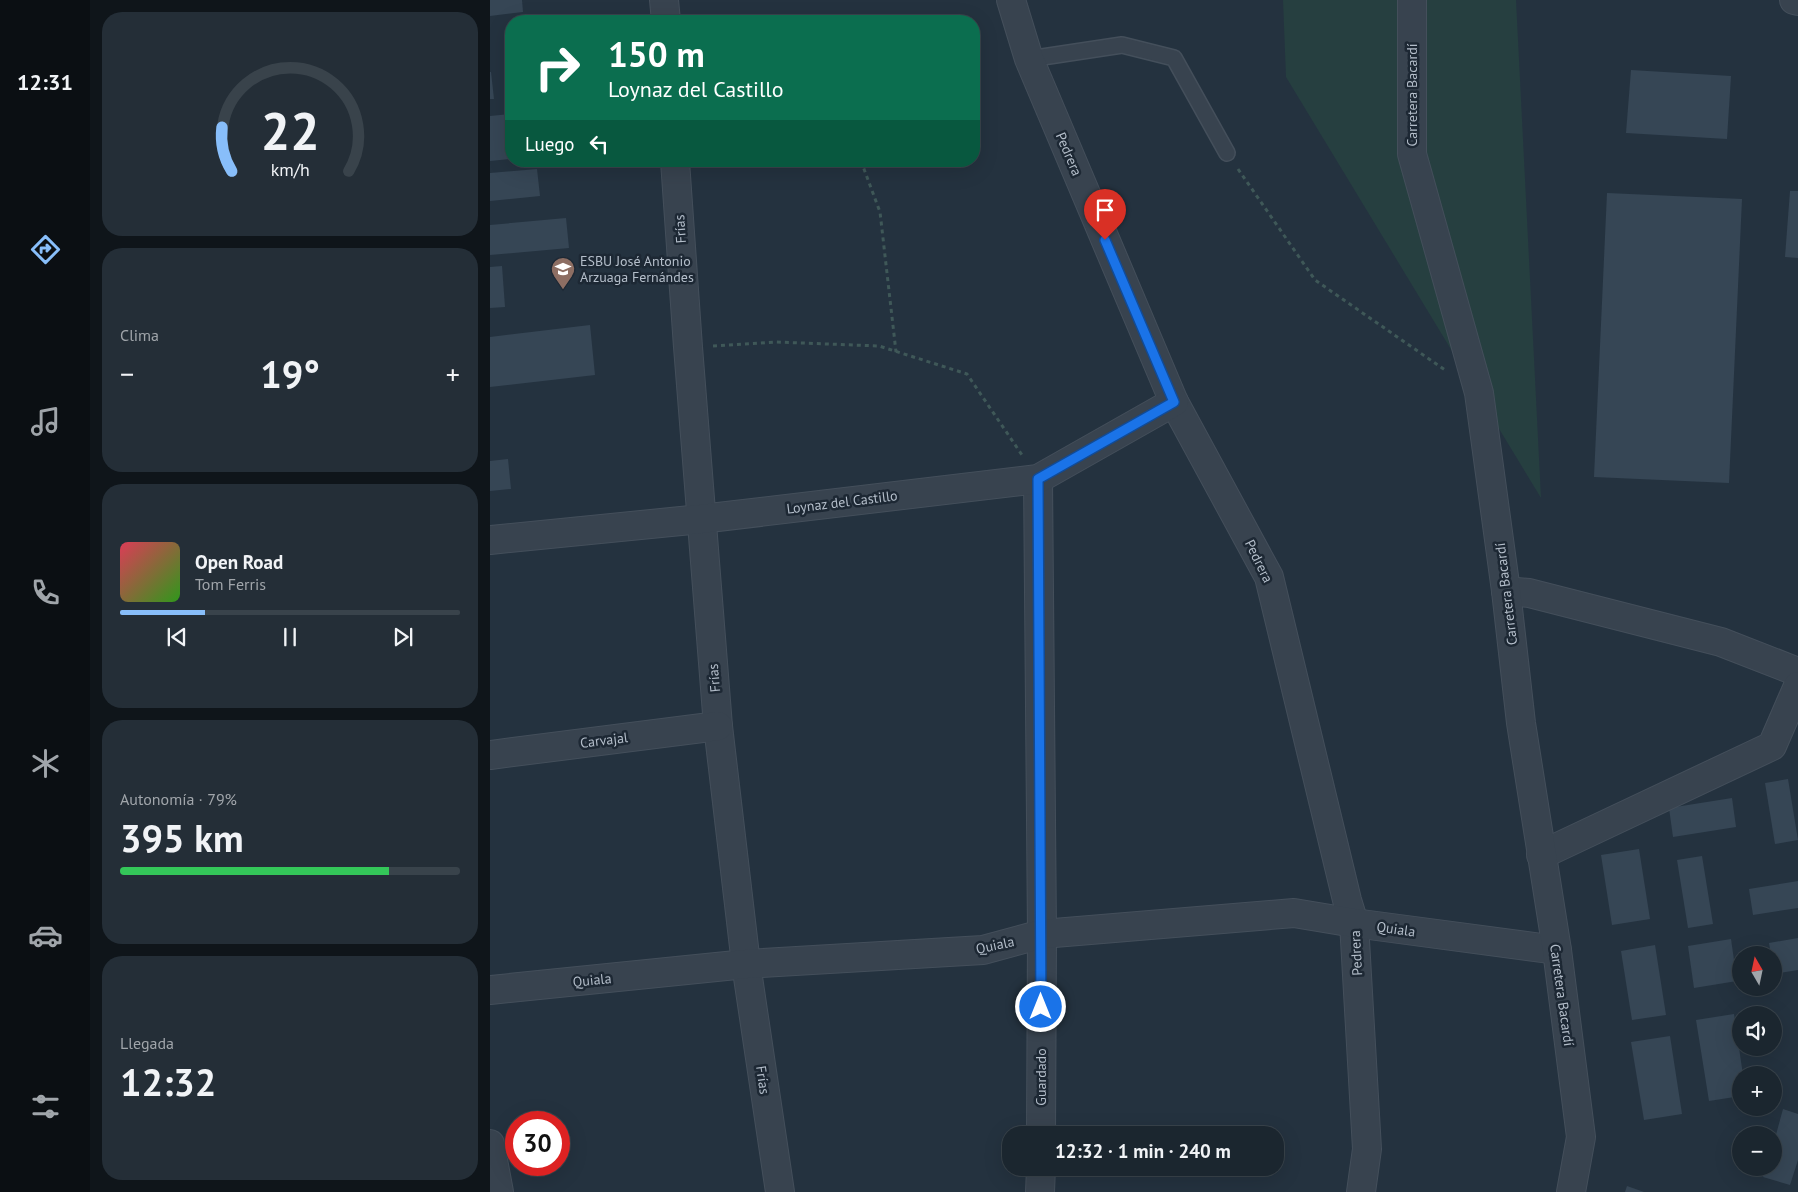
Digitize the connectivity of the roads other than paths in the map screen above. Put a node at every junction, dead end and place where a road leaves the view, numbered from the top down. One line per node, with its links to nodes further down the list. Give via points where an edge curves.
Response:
1 (664, 0): 6 (street)
2 (1012, 0): 7 (street, Pedrera)
3 (1412, 0): 14 (street, Carretera Bacardí, via 1412,154 1479,393)
4 (1794, 0): 5 (street)
5 (1798, 1)
6 (665, 15)
7 (1029, 59): 8 (lane, via 1122,45 1174,58); 10 (street, Pedrera)
8 (1227, 152)
9 (675, 167): 12 (street, Frías)
10 (1174, 402): 11 (street, Loynaz del Castillo); 20 (street, Pedrera, via 1269,577)
11 (1038, 479): 12 (street, Loynaz del Castillo); 21 (street, Guardado)
12 (701, 519): 13 (street, Loynaz del Castillo); 17 (street, Frías)
13 (490, 540)
14 (1506, 591): 15 (street, via 1529,593 1721,642); 19 (street, Carretera Bacardí, via 1520,723)
15 (1798, 672)
16 (1798, 686): 19 (street, via 1772,746)
17 (718, 726): 18 (street, Carvajal); 23 (street, Frías)
18 (490, 754)
19 (1541, 855): 22 (street, Carretera Bacardí)
20 (1354, 923): 21 (street, Quiala, via 1294,913); 22 (street, Quiala); 31 (street, Pedrera, via 1367,1149)
21 (1042, 934): 23 (street, Quiala, via 983,950); 25 (street, Guardado)
22 (1557, 950): 32 (street, Carretera Bacardí, via 1581,1136)
23 (746, 964): 24 (street, Quiala); 29 (street, Frías)
24 (490, 990)
25 (1041, 1126)
26 (490, 1144): 28 (street)
27 (1041, 1176): 30 (street)
28 (494, 1178)
29 (780, 1192)
30 (1040, 1192)
31 (1361, 1192)
32 (1570, 1192)

